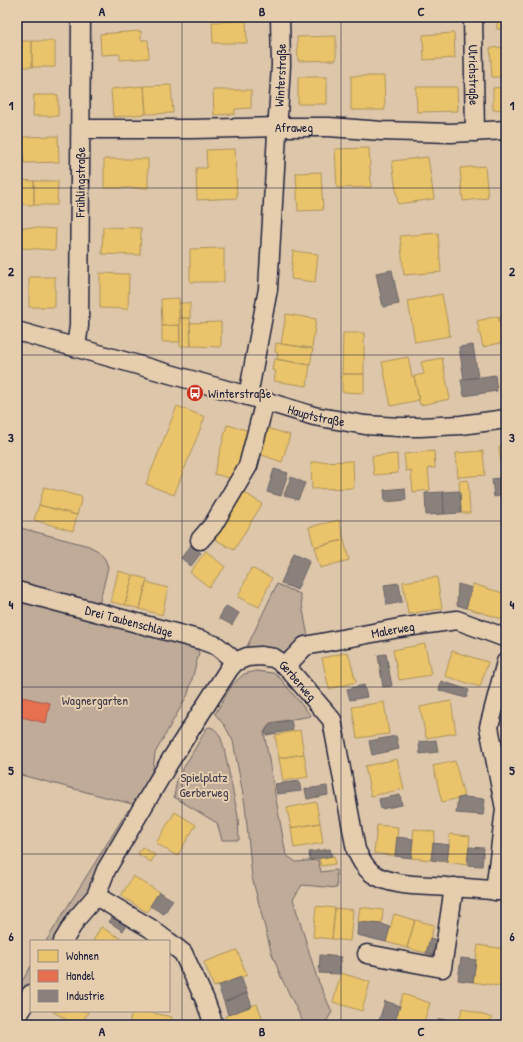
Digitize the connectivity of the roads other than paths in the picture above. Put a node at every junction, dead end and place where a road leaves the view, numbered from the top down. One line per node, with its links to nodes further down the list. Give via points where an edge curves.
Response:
1 (81, 17): 5 (street, Frühlingstraße)
2 (280, 17): 4 (street, Winterstraße)
3 (473, 17): 7 (street, Ulrichstraße)
4 (278, 127): 5 (street, Afraweg); 7 (street, Afraweg); 10 (street, Winterstraße, via 268,289)
5 (81, 129): 9 (street, Frühlingstraße, via 79,326)
6 (506, 130): 7 (street, Afraweg)
7 (475, 132)
8 (17, 330): 9 (street, Hauptstraße)
9 (76, 347): 10 (street, Hauptstraße)
10 (248, 396): 11 (street, Hauptstraße)
11 (265, 401): 12 (street, Hauptstraße, via 314,416 365,426 461,425); 13 (street, via 248,466)
12 (506, 419)
13 (200, 540)
14 (17, 591): 16 (street, Drei Taubenschläge, via 201,640 217,646)
15 (506, 638): 18 (street, Malerweg, via 458,620 398,628 305,646)
16 (235, 662): 18 (street, Gerberweg, via 247,657 260,656 274,658); 22 (street, via 170,761 106,870)
17 (506, 662): 19 (street)
18 (286, 666): 20 (street, Gerberweg, via 332,720 356,850 363,864 372,873 396,883)
19 (499, 716): 21 (street, via 489,728 505,809)
20 (454, 887): 21 (street, Gerberweg); 26 (street, via 442,968)
21 (500, 891)
22 (96, 896): 23 (street, via 77,918); 24 (street)
23 (64, 940)
24 (165, 940)
25 (170, 943): 29 (street, via 184,953)
26 (367, 954)
27 (30, 996): 28 (street)
28 (17, 1017)
29 (214, 1025)

